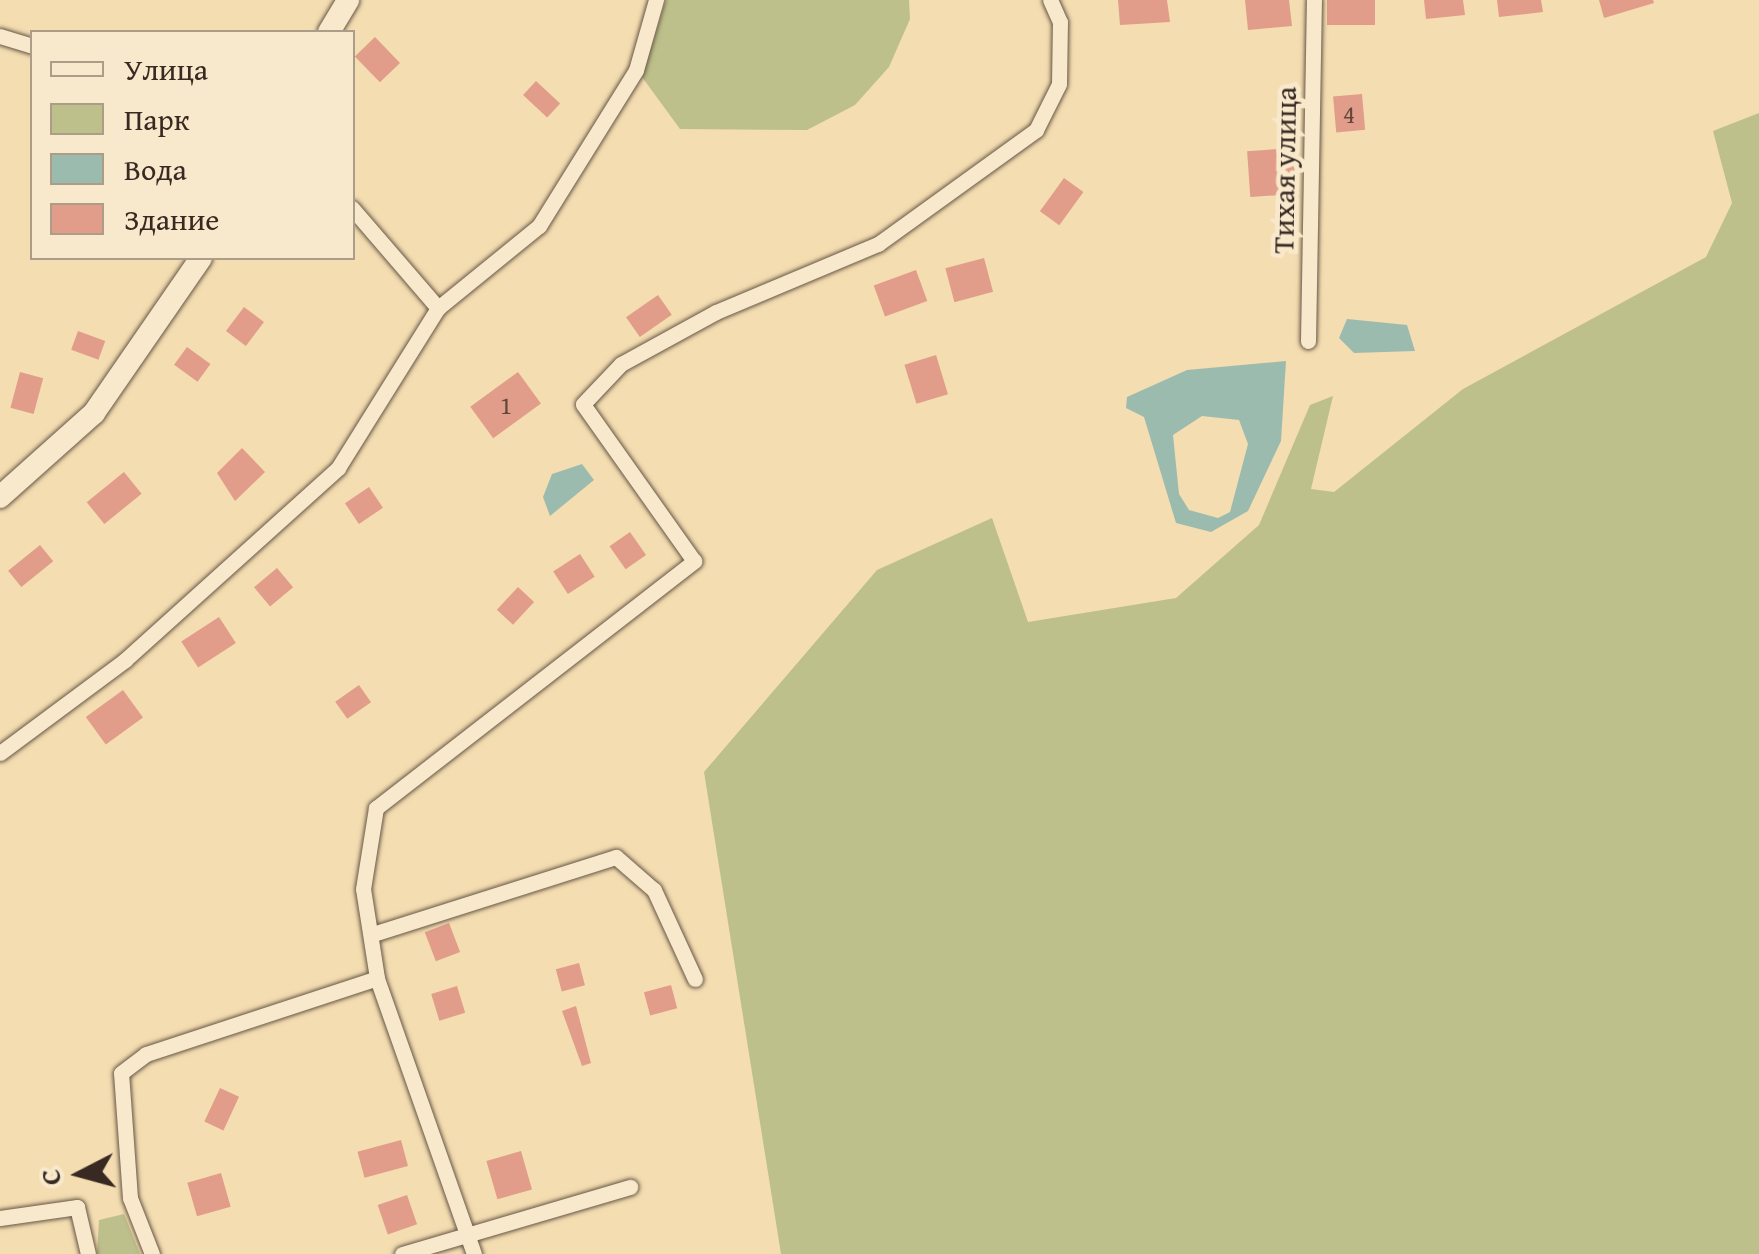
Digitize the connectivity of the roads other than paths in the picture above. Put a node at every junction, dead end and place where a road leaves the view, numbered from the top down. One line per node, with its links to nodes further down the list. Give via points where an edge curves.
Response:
1 (348, 0): 5 (main road)
2 (656, 0): 10 (street, via 636,70 539,226)
3 (1050, 0): 14 (street, via 1060,22 1060,84 1036,130 878,244 716,312 621,364 582,404 694,561 376,808 363,889)
4 (1314, 0): 11 (street, Тихая улица)
5 (330, 30)
6 (0, 36): 7 (street)
7 (30, 45)
8 (355, 211): 10 (street)
9 (200, 260): 12 (main road, via 94,413)
10 (438, 308): 13 (street, via 338,468 124,660)
11 (1308, 341)
12 (0, 497)
13 (0, 753)
14 (374, 934): 15 (street); 16 (street, via 616,857 654,890)
15 (377, 978): 19 (street); 21 (street, via 146,1054 122,1073 130,1198)
16 (695, 979)
17 (630, 1186): 19 (street)
18 (0, 1218): 20 (street, via 77,1208)
19 (468, 1233): 22 (street); 23 (street)
20 (88, 1254)
21 (152, 1254)
22 (402, 1254)
23 (474, 1254)

